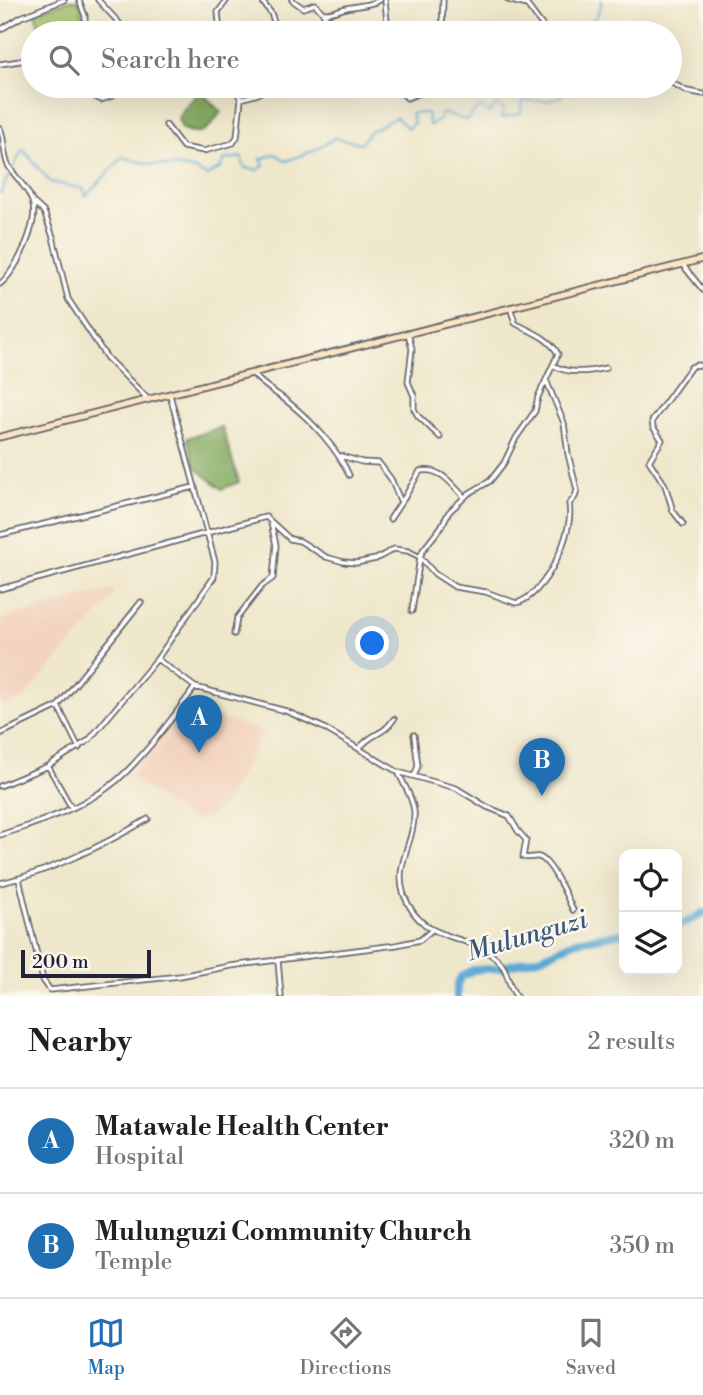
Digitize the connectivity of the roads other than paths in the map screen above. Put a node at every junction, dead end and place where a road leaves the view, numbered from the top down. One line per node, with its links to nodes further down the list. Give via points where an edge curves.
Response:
1 (64, 0): 21 (street)
2 (79, 0): 13 (street)
3 (98, 0): 14 (street)
4 (227, 0): 15 (street, via 218,12)
5 (263, 0): 16 (street)
6 (292, 0): 12 (street, via 303,8 316,4)
7 (361, 0): 11 (street)
8 (383, 0): 11 (street); 18 (street)
9 (443, 0): 19 (street)
10 (508, 0): 20 (street, via 527,5)
11 (363, 6): 12 (street)
12 (323, 13): 17 (street)
13 (85, 21)
14 (118, 21)
15 (219, 21)
16 (274, 21)
17 (329, 21)
18 (386, 21)
19 (442, 21)
20 (539, 21)
21 (0, 30)
22 (21, 61): 23 (street)
23 (0, 64)
24 (682, 88): 25 (street)
25 (703, 94)
26 (244, 98): 27 (street)
27 (241, 99): 28 (street, via 237,139 220,148 204,152 183,147)
28 (166, 125)
29 (0, 128): 30 (street, via 9,166)
30 (33, 202): 33 (street, via 23,251); 43 (street, via 44,212 68,299 107,358)
31 (703, 258): 32 (main road)
32 (682, 264): 34 (street); 35 (main road)
33 (0, 284)
34 (703, 290)
35 (510, 307): 36 (main road); 37 (street, via 515,323 557,350)
36 (408, 333): 40 (main road); 45 (street, via 412,349 408,382 414,410)
37 (553, 365): 39 (street, via 563,371); 41 (street)
38 (703, 366): 53 (street, via 691,367 652,421 662,440 649,461)
39 (606, 368)
40 (252, 373): 42 (main road); 46 (street, via 294,407)
41 (546, 380): 49 (street, via 535,411 504,463 490,481); 56 (street, via 564,423 578,490 569,504 562,550 548,573 528,598 516,603 455,587)
42 (170, 395): 43 (main road); 48 (street)
43 (149, 400): 44 (main road)
44 (0, 437)
45 (440, 437)
46 (341, 456): 47 (street); 50 (street, via 379,463 398,499)
47 (349, 475)
48 (194, 487): 54 (street); 55 (street)
49 (464, 497): 50 (street, via 439,472 423,470); 56 (street)
50 (403, 500): 51 (street)
51 (390, 519)
52 (270, 521): 54 (street, via 262,517); 56 (street, via 290,539 344,562 376,559 394,549); 60 (street, via 276,544 273,578 241,612)
53 (683, 524)
54 (207, 534): 57 (street); 61 (street, via 214,577)
55 (0, 535)
56 (420, 557): 59 (street)
57 (0, 589)
58 (141, 602): 63 (street)
59 (412, 611)
60 (234, 634)
61 (157, 659): 62 (street); 67 (street)
62 (195, 687): 68 (street, via 286,711); 73 (street, via 126,772)
63 (58, 706): 65 (street); 67 (street)
64 (394, 719): 68 (street, via 385,732 369,738)
65 (0, 734)
66 (414, 735): 71 (street, via 418,766)
67 (79, 748): 69 (street)
68 (359, 749): 70 (street)
69 (48, 766): 72 (street); 73 (street)
70 (398, 772): 71 (street); 79 (street, via 414,813 402,864 402,891 414,914)
71 (414, 776): 78 (street, via 456,788 509,816 526,840 523,857 544,861)
72 (0, 786)
73 (71, 807): 75 (street)
74 (148, 819): 76 (street)
75 (0, 835)
76 (19, 879): 77 (street); 80 (street, via 43,980 50,990)
77 (0, 883)
78 (573, 910)
79 (432, 930): 80 (street, via 408,943); 82 (street, via 478,947 498,960)
80 (278, 961): 81 (street)
81 (281, 996)
82 (516, 996)

